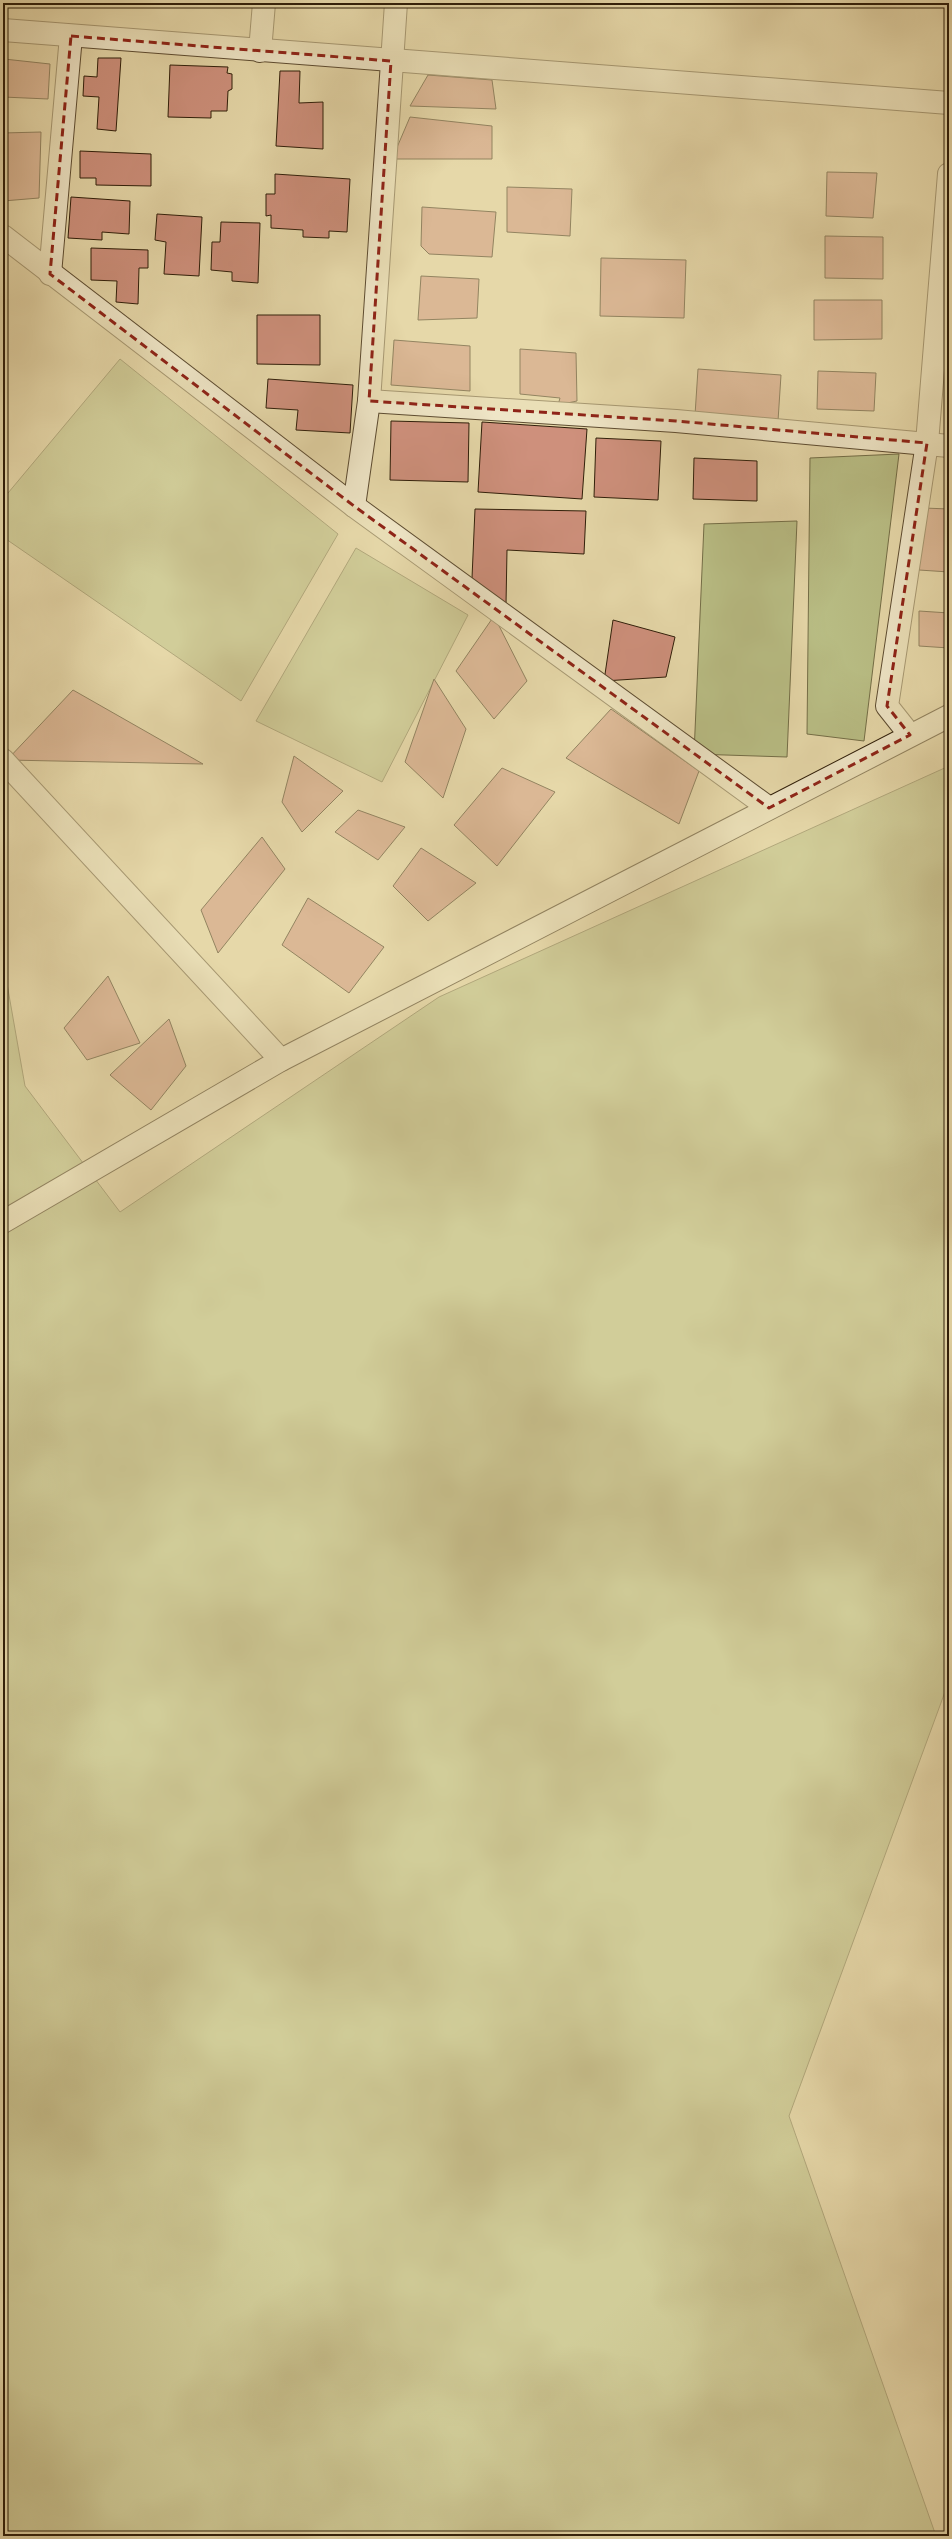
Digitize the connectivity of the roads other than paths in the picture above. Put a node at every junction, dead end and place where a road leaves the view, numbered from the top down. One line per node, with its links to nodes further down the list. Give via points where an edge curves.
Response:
1 (264, 3): 5 (street)
2 (396, 3): 6 (street)
3 (3, 30): 4 (street)
4 (71, 36): 5 (street); 10 (street)
5 (260, 51): 6 (street)
6 (391, 61): 7 (street); 11 (street)
7 (949, 103)
8 (949, 174): 12 (street)
9 (3, 236): 10 (street)
10 (50, 274): 14 (street)
11 (369, 401): 12 (street, via 676,421); 14 (street)
12 (927, 443): 13 (street); 16 (street, via 888,706)
13 (949, 446)
14 (354, 506): 18 (street)
15 (949, 716): 16 (street)
16 (910, 735): 18 (street)
17 (3, 760): 19 (street)
18 (769, 808): 19 (street)
19 (281, 1060): 20 (street)
20 (3, 1222)

